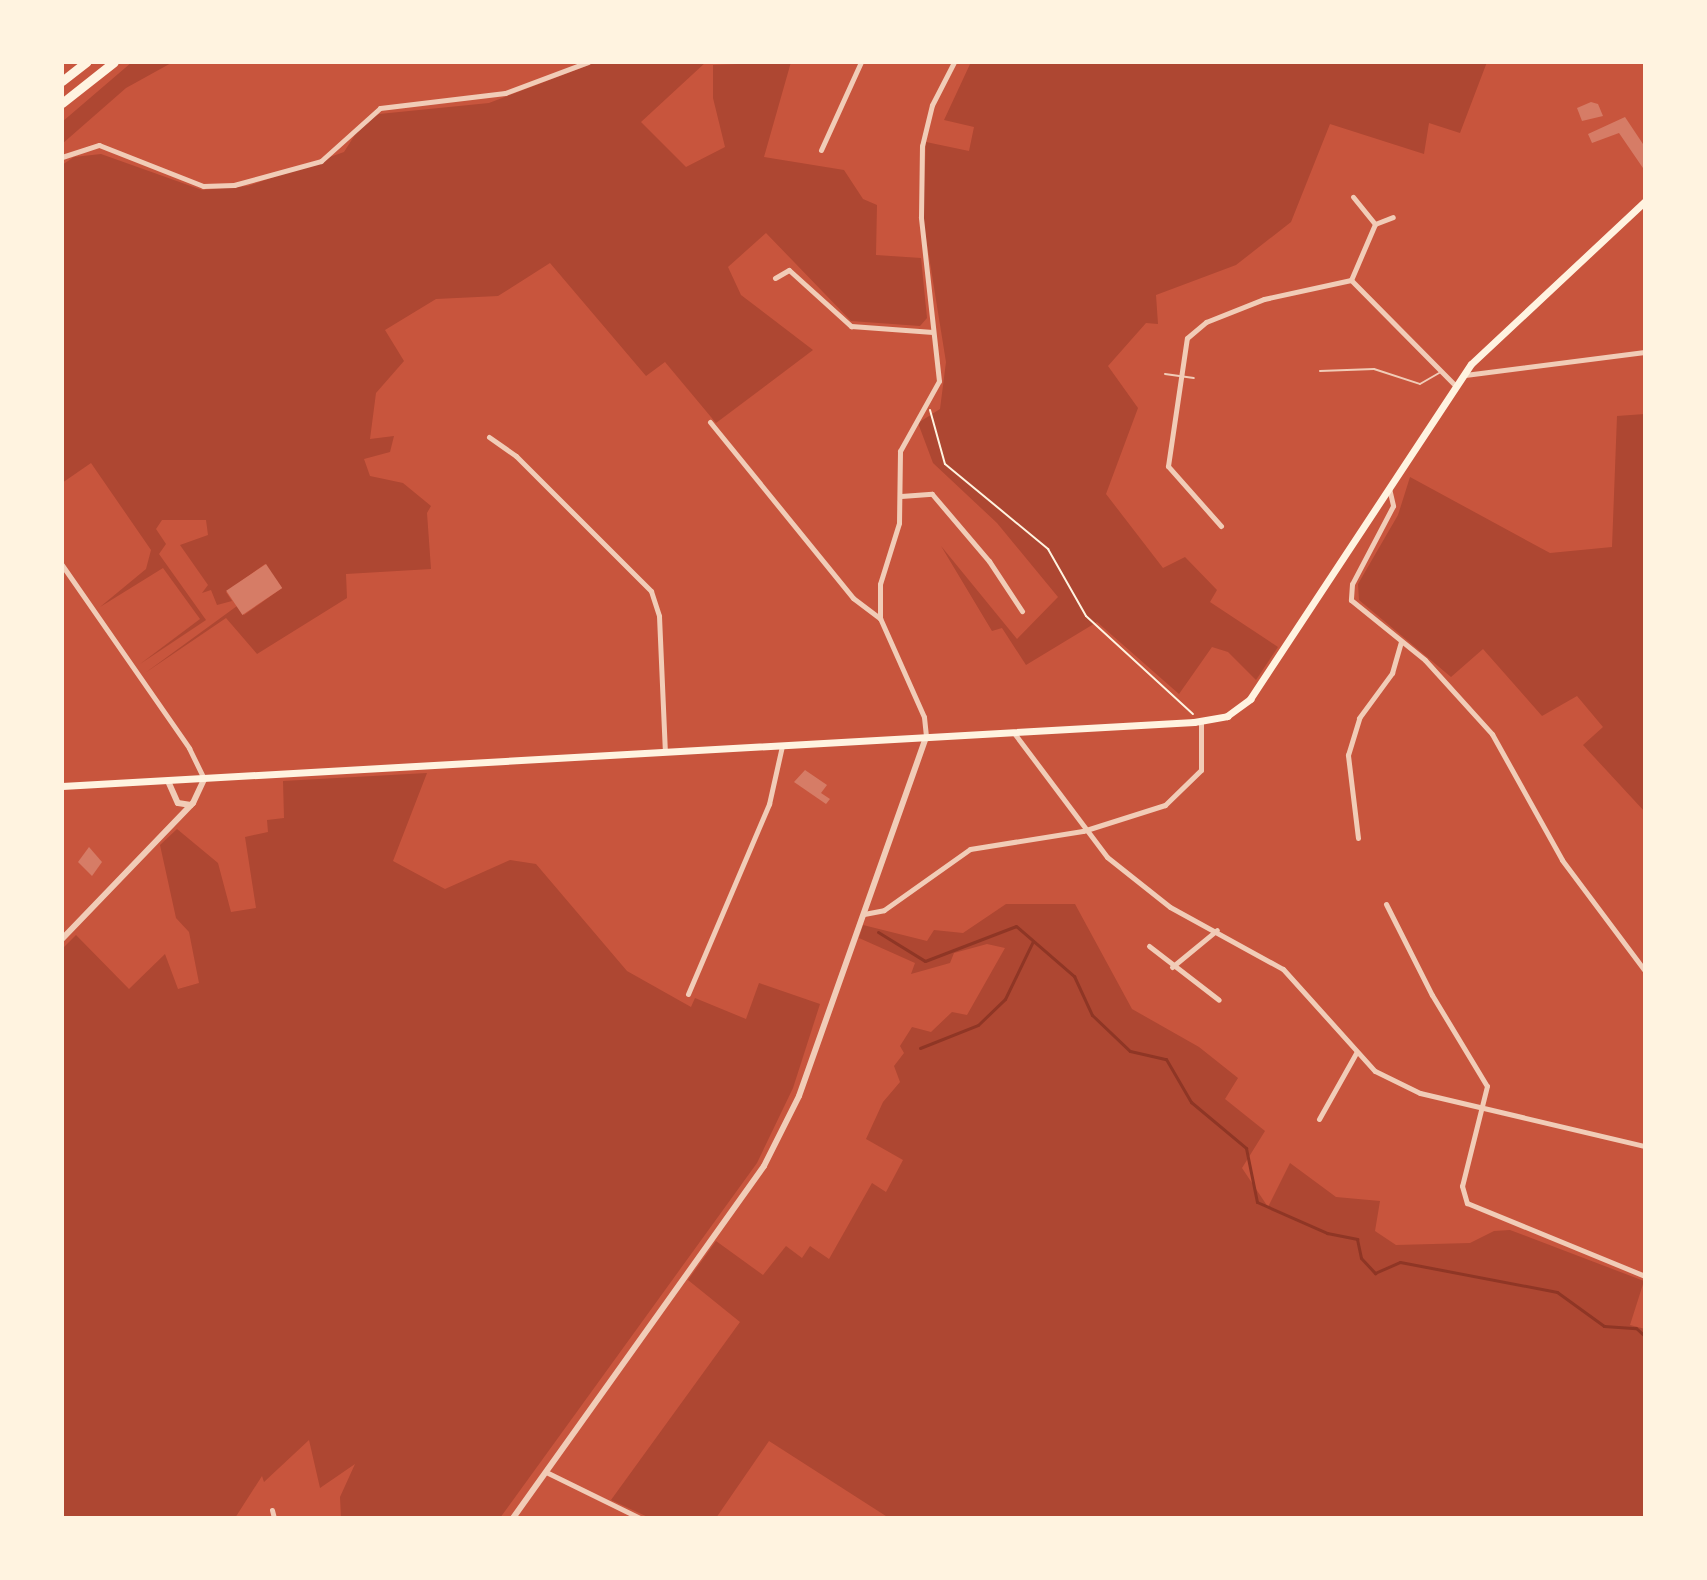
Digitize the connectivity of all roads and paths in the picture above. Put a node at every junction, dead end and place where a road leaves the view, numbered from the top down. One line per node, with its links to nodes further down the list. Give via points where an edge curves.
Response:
1 (85, 62): 6 (highway)
2 (114, 62): 7 (highway)
3 (588, 62): 9 (street, via 505,93 380,108 321,161 234,185 203,186 99,145)
4 (861, 62): 8 (street)
5 (954, 62): 16 (street, via 932,105 922,146 921,217)
6 (62, 79)
7 (62, 103)
8 (821, 150)
9 (62, 157)
10 (1353, 197): 13 (street)
11 (1645, 201): 21 (main road, via 1490,342)
12 (1393, 217): 13 (street)
13 (1375, 224): 15 (street)
14 (775, 278): 16 (street, via 789,270 851,326)
15 (1351, 280): 19 (street); 22 (street, via 1264,299 1206,322 1187,338)
16 (933, 332): 25 (street, via 939,381)
17 (1645, 352): 21 (street)
18 (1320, 371): 19 (lane, via 1374,369 1420,384)
19 (1439, 373): 24 (street)
20 (1165, 374): 22 (lane)
21 (1464, 375): 24 (main road)
22 (1180, 377): 23 (lane); 30 (street, via 1168,466)
23 (1194, 378)
24 (1456, 386): 28 (main road)
25 (929, 405): 29 (street, via 900,451); 35 (path, via 940,458 1002,516 1048,549 1086,616)
26 (710, 422): 33 (street, via 853,598)
27 (489, 437): 39 (street, via 516,456 651,591 659,616)
28 (1389, 487): 34 (street, via 1393,506 1352,584 1351,600); 35 (main road, via 1250,699 1233,713)
29 (901, 496): 32 (street, via 932,494 989,561); 33 (street, via 899,523 880,584)
30 (1221, 526)
31 (62, 565): 40 (street, via 189,748)
32 (1022, 611)
33 (880, 618): 37 (street, via 924,717)
34 (1402, 641): 47 (street, via 1392,673 1359,718 1348,755); 54 (street, via 1440,675 1497,742 1562,860)
35 (1201, 722): 36 (main road); 46 (street, via 1201,770 1180,793 1165,805)
36 (1014, 733): 37 (main road); 46 (street)
37 (926, 737): 38 (main road); 49 (street)
38 (782, 746): 39 (main road); 55 (street, via 769,804)
39 (665, 753): 40 (main road)
40 (204, 779): 41 (main road); 44 (street)
41 (168, 781): 42 (main road); 43 (street)
42 (62, 786)
43 (178, 803): 44 (street); 45 (street)
44 (191, 805): 45 (street)
45 (174, 821): 51 (street)
46 (1083, 831): 49 (street, via 970,849 884,910); 50 (street, via 1135,882)
47 (1358, 838)
48 (1386, 904): 58 (street, via 1484,1079)
49 (864, 914): 62 (street, via 799,1096 764,1166)
50 (1217, 930): 53 (street); 57 (street, via 1283,969 1311,994)
51 (62, 939)
52 (1149, 946): 53 (street)
53 (1172, 967): 56 (street)
54 (1645, 971)
55 (688, 994)
56 (1219, 1000)
57 (1356, 1053): 58 (street, via 1375,1071 1420,1093); 59 (street)
58 (1481, 1108): 60 (street); 61 (street, via 1462,1186 1467,1203)
59 (1319, 1119)
60 (1645, 1146)
61 (1645, 1276)
62 (546, 1472): 65 (street); 66 (street)
63 (272, 1510): 64 (street)
64 (274, 1518)
65 (513, 1518)
66 (640, 1518)

